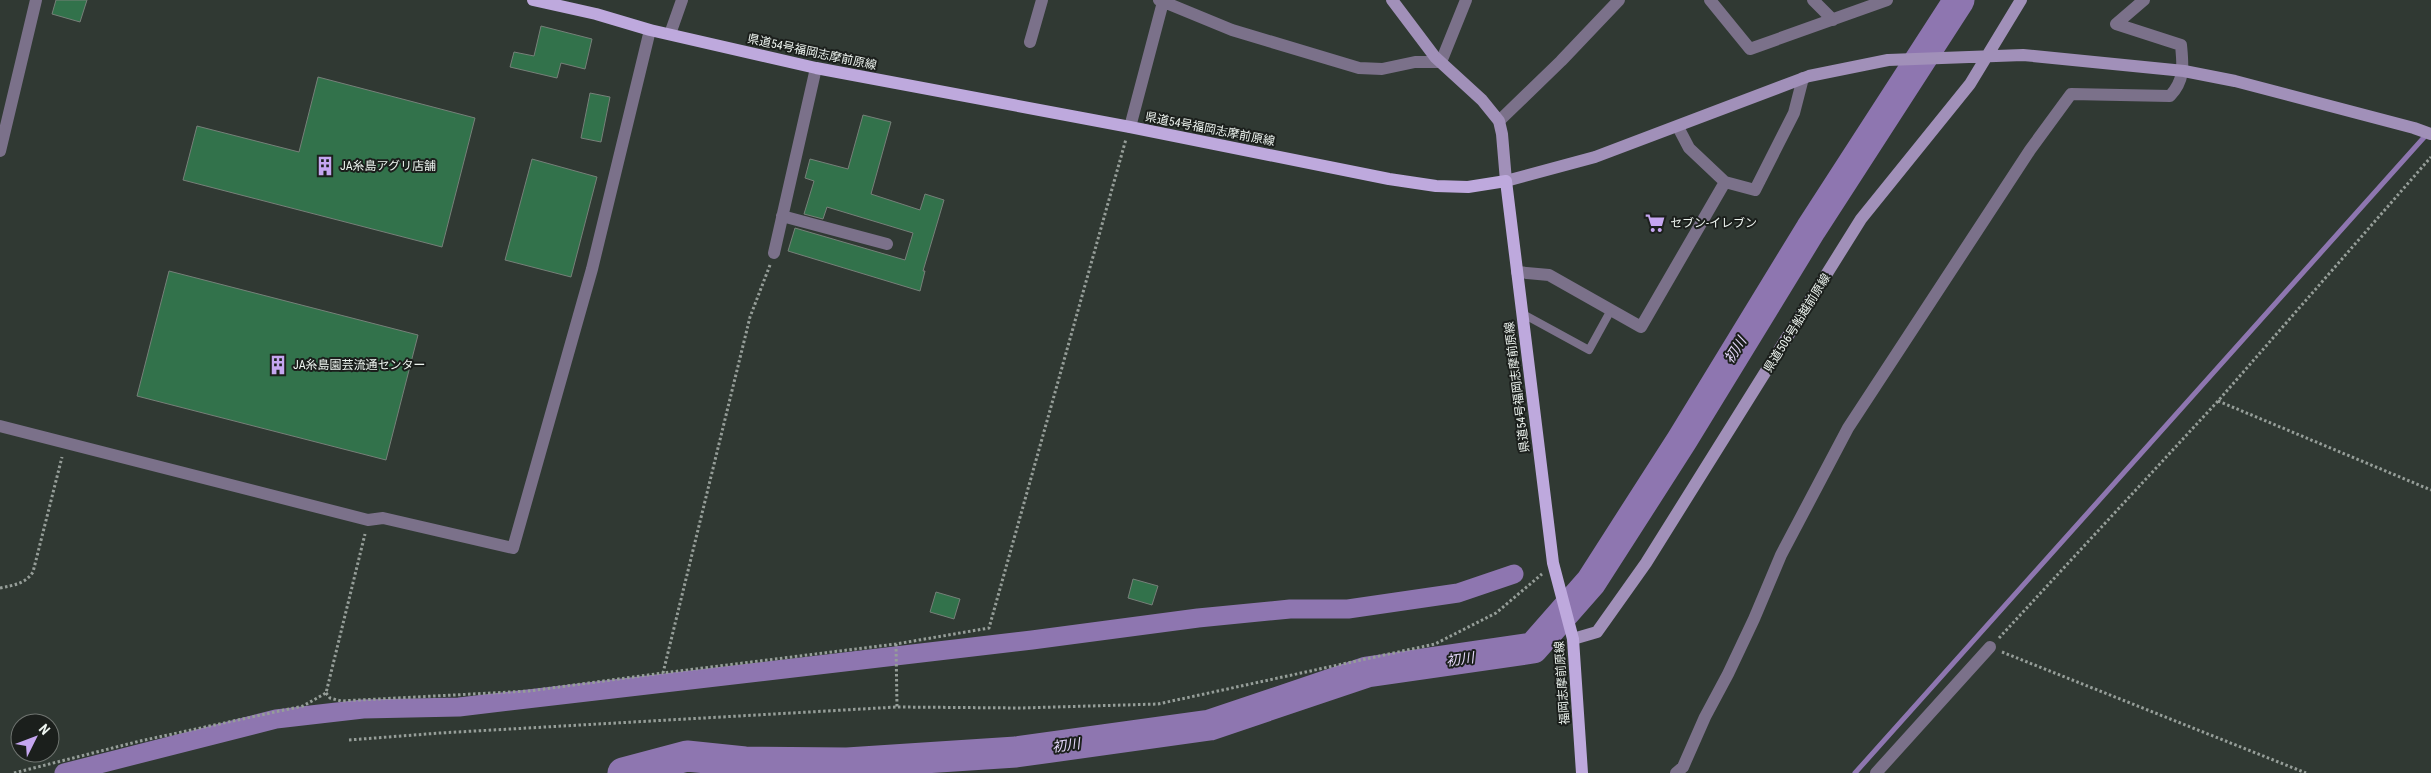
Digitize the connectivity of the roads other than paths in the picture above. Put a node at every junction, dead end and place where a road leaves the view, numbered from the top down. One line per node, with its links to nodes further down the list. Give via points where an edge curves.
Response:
1 (36, 0): 27 (street)
2 (533, 0): 15 (main road, 県道54号福岡志摩前原線)
3 (682, 0): 16 (street)
4 (1042, 0): 17 (street)
5 (1392, 0): 19 (street)
6 (1466, 0): 19 (street)
7 (1619, 0): 23 (street)
8 (1710, 0): 14 (street, via 1750,49)
9 (1813, 0): 14 (street)
10 (1887, 0): 14 (street)
11 (2021, 0): 18 (street, 県道506号船越前原線)
12 (2144, 0): 21 (street, via 2116,24 2181,45)
13 (1161, 1): 19 (street, via 1232,30 1359,68 1382,70 1415,62); 24 (street)
14 (1833, 20)
15 (650, 30): 16 (main road, 県道54号福岡志摩前原線); 36 (street, via 592,269 513,548 383,518 368,520)
16 (670, 34): 20 (main road, 県道54号福岡志摩前原線)
17 (1030, 42)
18 (1986, 56): 21 (street, via 2023,54); 22 (street, via 1888,60); 38 (street, 県道506号船越前原線, via 1970,84 1861,219 1646,563 1597,632)
19 (1441, 62): 23 (street, via 1482,100)
20 (816, 68): 24 (main road, 県道54号福岡志摩前原線); 30 (street)
21 (2184, 71): 26 (street, via 2235,81); 41 (street, via 2179,86 2170,96 2071,94 2030,150 1848,428 1786,546 1683,767)
22 (1806, 77): 25 (street); 29 (street, via 1794,113 1755,190)
23 (1499, 121): 28 (street)
24 (1130, 127): 28 (main road, 県道54号福岡志摩前原線, via 1408,182 1468,187)
25 (1678, 127): 28 (street, via 1595,157); 29 (street, via 1689,148)
26 (2431, 134)
27 (0, 151)
28 (1506, 182): 33 (main road, 県道54号福岡志摩前原線)
29 (1725, 182): 34 (street, via 1641,327)
30 (782, 216): 31 (street); 32 (street)
31 (888, 244)
32 (774, 254)
33 (1517, 272): 34 (street, via 1549,275); 35 (main road, 県道54号福岡志摩前原線)
34 (1611, 310): 35 (lane, via 1589,350)
35 (1523, 314): 37 (main road, 県道54号福岡志摩前原線)
36 (0, 426)
37 (1553, 564): 38 (main road, 福岡志摩前原線)
38 (1573, 639): 40 (main road, 福岡志摩前原線)
39 (1990, 647): 42 (street)
40 (1582, 773)
41 (1676, 773)
42 (1876, 773)

